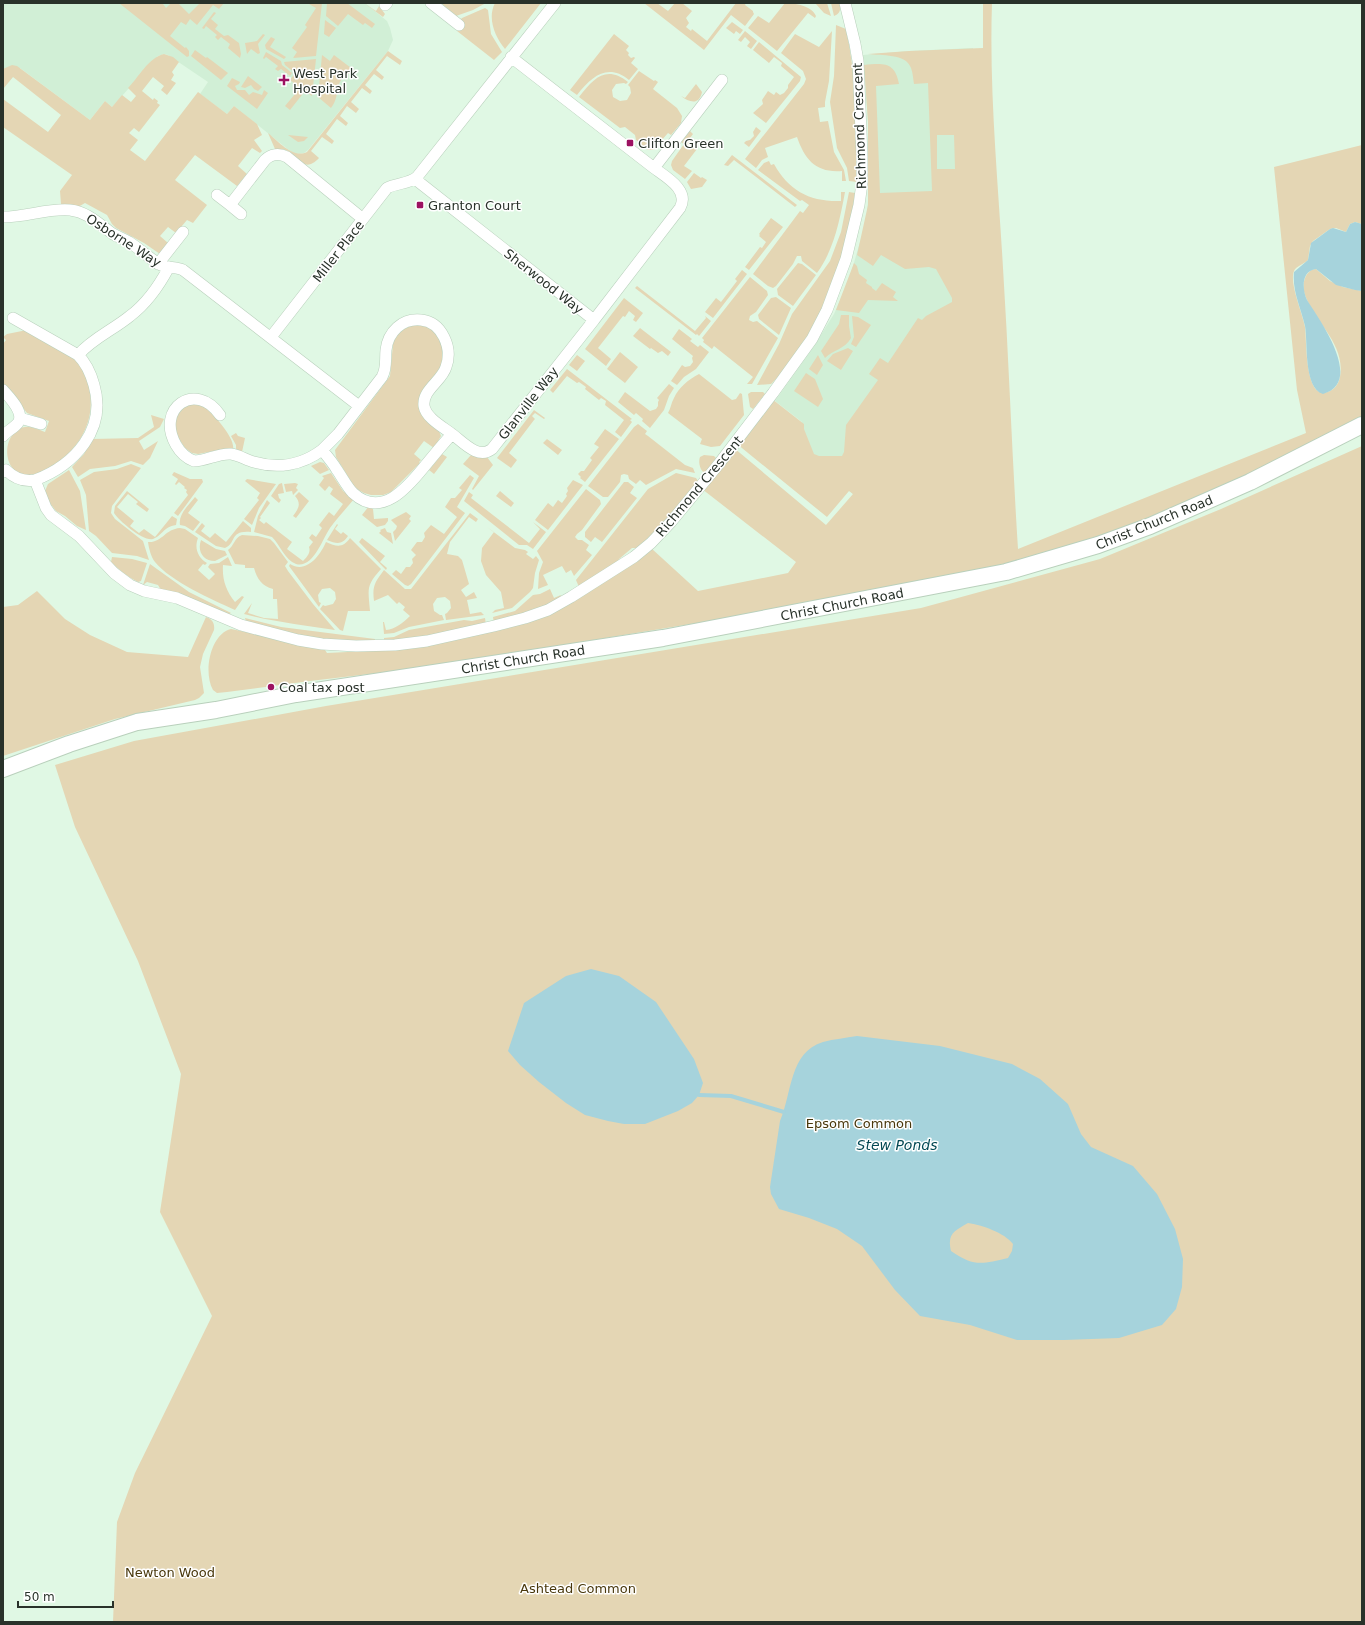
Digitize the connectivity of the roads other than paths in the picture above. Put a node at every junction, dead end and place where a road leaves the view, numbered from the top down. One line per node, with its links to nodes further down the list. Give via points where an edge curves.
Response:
1 (431, 3): 4 (street)
2 (555, 3): 5 (street)
3 (845, 3): 31 (street, Richmond Crescent, via 858,61 862,183 846,259 827,310 812,339 773,393 671,522 634,557 562,602 512,622 416,643 356,646 298,640 241,625 177,598 144,591 130,585 114,573 79,536 51,515)
4 (459, 25)
5 (511, 58): 7 (street, Sherwood Way); 8 (street)
6 (722, 80): 7 (street)
7 (654, 168): 18 (street, Sherwood Way, via 678,188 683,197 682,205)
8 (415, 179): 13 (street, Miller Place, via 387,188); 18 (street, Sherwood Way)
9 (217, 195): 10 (street)
10 (230, 205): 11 (street); 13 (street, via 265,160 279,154 287,157)
11 (241, 214)
12 (3, 217): 15 (street, Osborne Way, via 62,210 81,213 91,217)
13 (363, 219): 19 (street, Miller Place)
14 (183, 232): 15 (street)
15 (158, 264): 16 (street, Osborne Way)
16 (170, 267): 19 (street, Osborne Way, via 183,270); 20 (street, via 163,279 134,312 97,337)
17 (13, 318): 20 (street)
18 (594, 320): 27 (street, Glanville Way, via 490,450 482,453 475,451)
19 (270, 337): 22 (street)
20 (78, 355): 31 (street, via 86,366 96,392 97,409 93,426 75,456 58,469)
21 (3, 390): 24 (street, via 17,409)
22 (359, 406): 27 (street, Glanville Way, via 384,373 387,344 394,330 411,320 430,322 444,337 447,363 444,372 426,396 424,407 429,416); 29 (street, Glanville Way)
23 (220, 415): 29 (street, Glanville Way, via 211,404 200,399 186,401 176,408 170,418 170,430 176,446 184,455 196,461 231,454 258,463 281,466 301,461)
24 (20, 418): 25 (street); 28 (street)
25 (41, 424)
26 (1362, 425): 32 (main road, Christ Church Road, via 1250,482 1130,534 1006,572 663,638 296,694 223,709 137,722)
27 (452, 434): 29 (street, via 406,489 381,502 366,500 354,493)
28 (3, 436)
29 (322, 450)
30 (4, 469): 31 (street, via 12,476 23,480)
31 (35, 480)
32 (9, 766)

